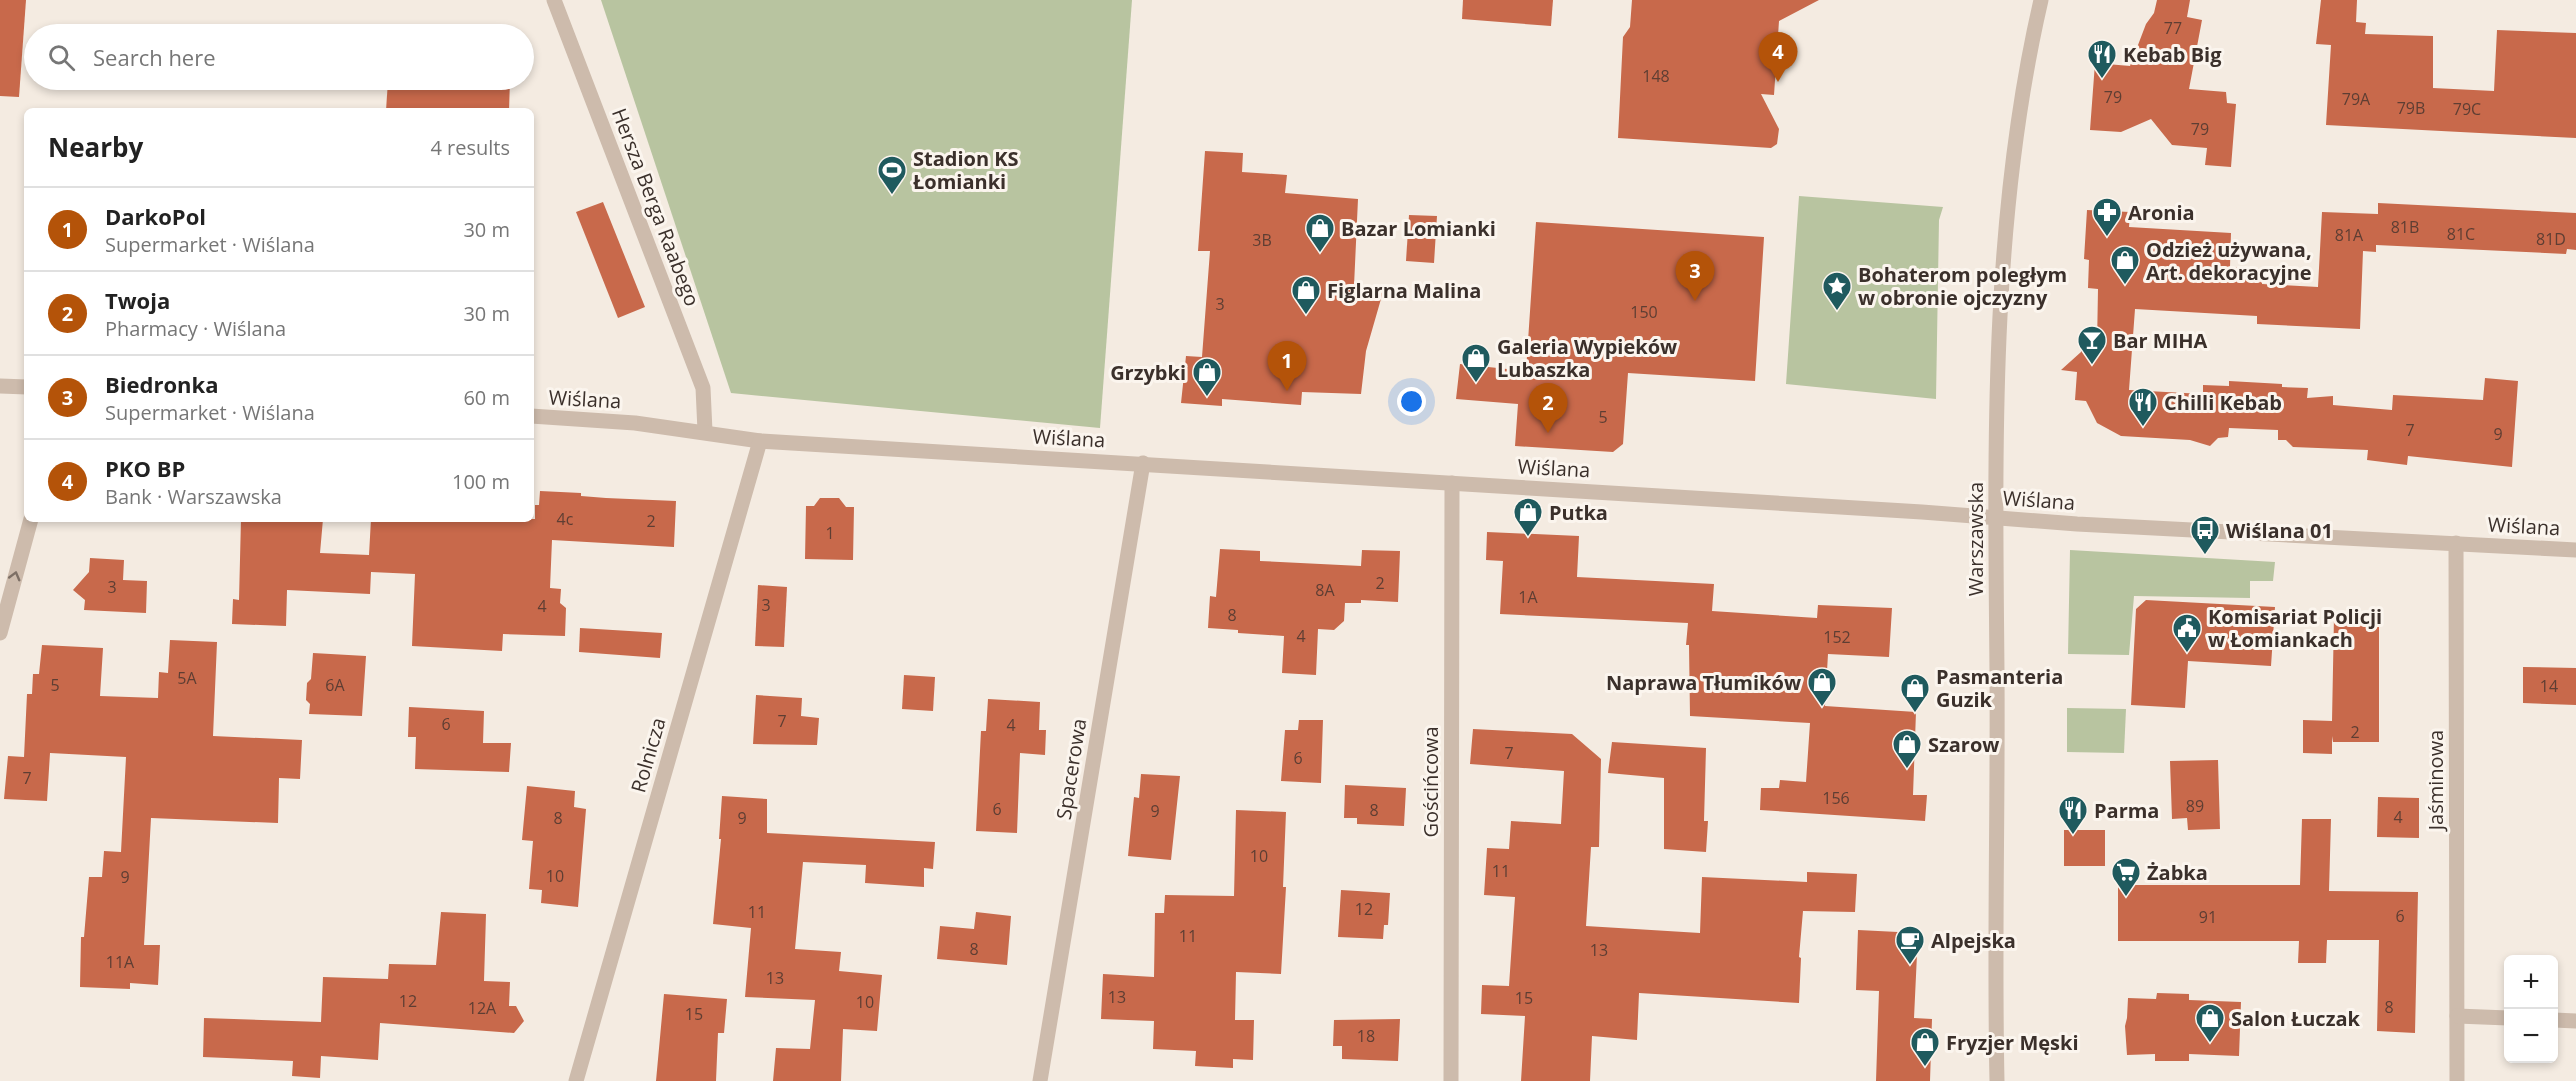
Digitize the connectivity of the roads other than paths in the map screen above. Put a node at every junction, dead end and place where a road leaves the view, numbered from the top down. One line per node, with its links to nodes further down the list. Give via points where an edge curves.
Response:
1 (554, 0): 6 (street, Hersza Berga Raabego, via 703,388)
2 (2041, 0): 10 (street, Warszawska, via 2012,162 2000,298)
3 (0, 386): 4 (street)
4 (24, 387)
5 (534, 416): 6 (street, Wiślana)
6 (705, 431): 7 (street, Wiślana)
7 (760, 441): 8 (street, Wiślana); 19 (street, Rolnicza)
8 (1143, 463): 9 (street, Wiślana); 20 (street, Spacerowa)
9 (1452, 483): 10 (street, Wiślana); 21 (street, Gościńcowa)
10 (1996, 518): 12 (street, Wiślana); 22 (street, Warszawska)
11 (30, 522): 14 (street, one-way to 11)
12 (2456, 543): 13 (street, Wiślana); 15 (street, Jaśminowa)
13 (2576, 550)
14 (0, 633)
15 (2457, 1016): 16 (street); 23 (street, Jaśminowa)
16 (2504, 1018)
17 (2558, 1020): 18 (street)
18 (2576, 1021)
19 (576, 1081)
20 (1040, 1081)
21 (1451, 1081)
22 (1997, 1081)
23 (2457, 1081)

